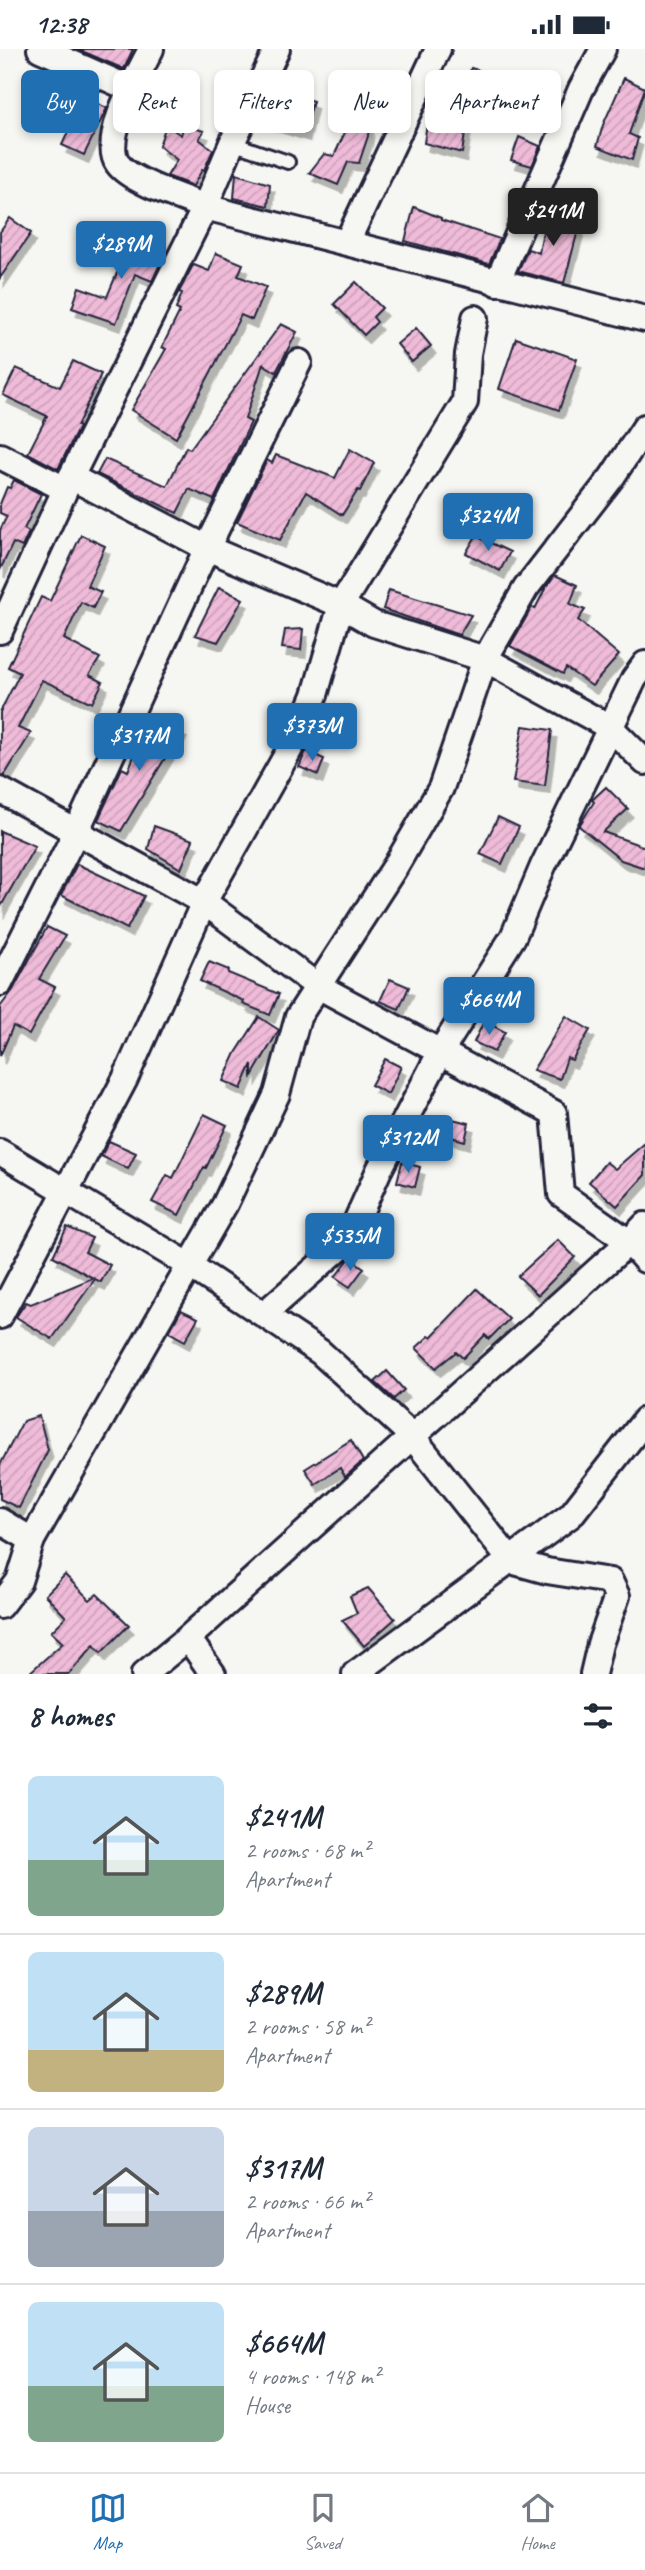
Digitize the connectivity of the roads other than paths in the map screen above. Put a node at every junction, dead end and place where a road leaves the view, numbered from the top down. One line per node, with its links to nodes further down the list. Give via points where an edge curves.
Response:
1 (40, 49): 7 (street)
2 (151, 49): 6 (street)
3 (277, 49): 9 (street)
4 (438, 49): 12 (street)
5 (603, 49): 13 (street, via 581,89)
6 (140, 70)
7 (113, 81)
8 (114, 133): 11 (street, via 118,164 139,180)
9 (232, 143): 10 (lane); 11 (street)
10 (288, 162)
11 (205, 207): 12 (street); 19 (street)
12 (347, 242): 13 (street)
13 (498, 283): 15 (street)
14 (475, 318): 21 (street, via 464,402)
15 (645, 319)
16 (299, 362): 20 (street)
17 (645, 427): 23 (street, via 526,588)
18 (0, 456): 19 (street)
19 (68, 483): 20 (street); 22 (street)
20 (207, 548): 21 (street); 28 (street)
21 (341, 605): 23 (street, via 374,624); 29 (street, via 300,731)
22 (0, 631)
23 (485, 659): 25 (street); 31 (street, via 441,789)
24 (645, 664): 25 (street)
25 (611, 729): 26 (street); 32 (street, via 542,866 513,937)
26 (645, 762)
27 (0, 790): 28 (street)
28 (76, 832): 29 (street); 30 (street)
29 (204, 902): 31 (street); 34 (street, via 125,1079)
30 (0, 983)
31 (316, 985): 32 (street); 36 (street, via 298,1017 278,1094 225,1204)
32 (441, 1051): 35 (street, via 554,1113 561,1194); 37 (street, via 348,1240)
33 (0, 1152): 34 (street)
34 (65, 1190): 36 (street); 38 (street)
35 (640, 1242): 40 (street)
36 (189, 1265): 37 (street); 42 (street)
37 (264, 1314): 40 (street, via 320,1352)
38 (0, 1316)
39 (645, 1420): 43 (street, via 570,1515)
40 (412, 1436): 43 (street); 45 (street)
41 (0, 1521): 42 (street)
42 (32, 1540): 44 (street, via 19,1581)
43 (511, 1561): 48 (street); 49 (street, via 610,1581 617,1596)
44 (0, 1606)
45 (188, 1638): 46 (street); 47 (street)
46 (144, 1674)
47 (213, 1674)
48 (355, 1674)
49 (593, 1674)

